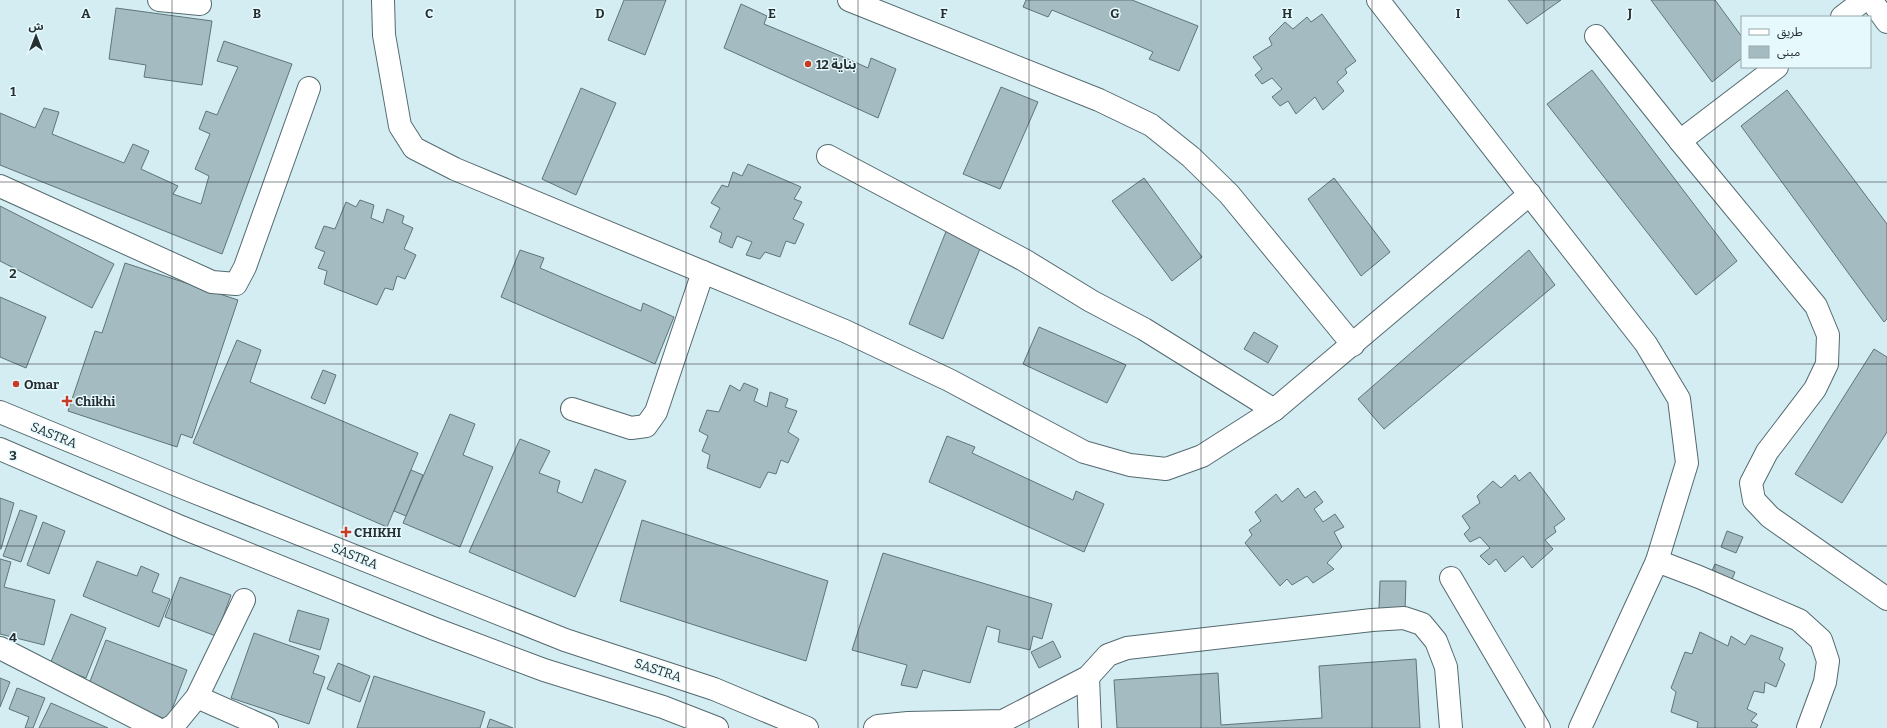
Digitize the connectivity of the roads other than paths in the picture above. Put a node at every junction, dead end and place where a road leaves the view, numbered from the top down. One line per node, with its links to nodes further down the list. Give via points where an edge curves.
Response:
1 (159, 0): 7 (street)
2 (383, 0): 17 (street, via 384,35 400,126 414,148 455,169)
3 (849, 0): 18 (street, via 1099,100 1151,125 1191,157 1229,194)
4 (1378, 0): 16 (street)
5 (1864, 0): 8 (street)
6 (1871, 0): 9 (street)
7 (200, 4)
8 (1843, 16)
9 (1887, 22)
10 (1596, 36): 13 (street)
11 (1776, 68): 13 (street)
12 (309, 88): 15 (street, via 245,267 236,284 212,282)
13 (1680, 141): 25 (street, via 1816,306 1828,335 1827,364 1815,389 1767,452 1750,483 1754,500 1770,517)
14 (828, 156): 20 (street, via 1024,260 1091,301 1144,329)
15 (0, 186)
16 (1530, 194): 18 (street); 23 (street, via 1646,344 1679,399 1687,463)
17 (703, 272): 19 (street, via 656,412 646,426 631,428); 20 (street, via 845,331 949,380 1084,452 1130,465 1166,469 1202,456)
18 (1352, 345): 20 (street)
19 (572, 409)
20 (1274, 410)
21 (0, 412): 29 (street, SASTRA, via 565,640)
22 (0, 450): 33 (street, via 181,527 435,629 544,670 663,707)
23 (1657, 561): 42 (street); 43 (street, via 1799,620 1821,640 1828,661 1825,682)
24 (1451, 578): 41 (street)
25 (1887, 599)
26 (244, 600): 30 (street)
27 (0, 648): 31 (street)
28 (1088, 677): 32 (street); 39 (street); 40 (street, via 1108,655 1127,648 1404,618 1422,624 1436,641 1446,667)
29 (714, 689): 33 (street); 37 (street, SASTRA)
30 (197, 697): 35 (street); 36 (street)
31 (128, 722): 34 (street)
32 (1010, 724): 38 (street, via 908,723)
33 (702, 725)
34 (156, 728)
35 (169, 728)
36 (267, 728)
37 (807, 728)
38 (875, 728)
39 (1090, 728)
40 (1451, 728)
41 (1539, 728)
42 (1580, 728)
43 (1808, 728)

